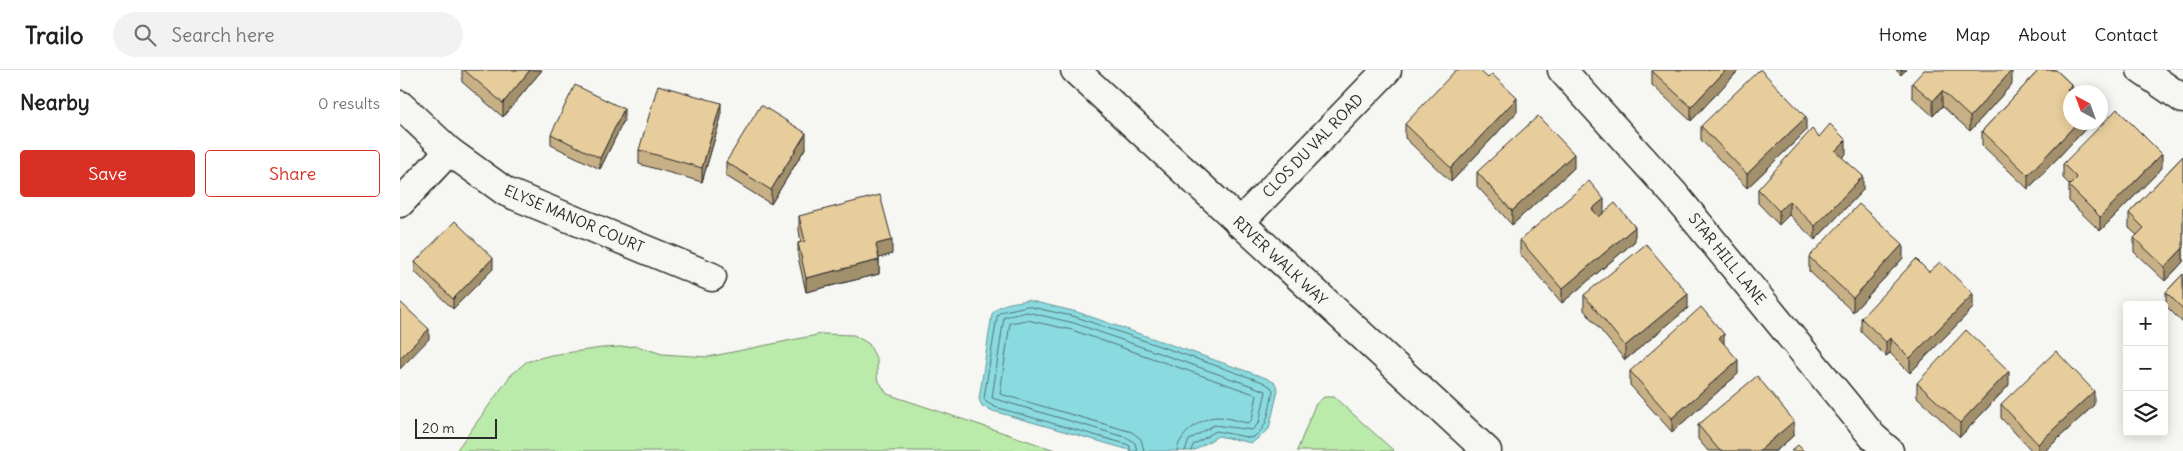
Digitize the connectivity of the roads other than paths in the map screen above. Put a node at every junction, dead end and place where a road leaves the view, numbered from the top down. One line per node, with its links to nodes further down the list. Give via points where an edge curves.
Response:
1 (1074, 70): 9 (street, RIVER WALK WAY)
2 (1387, 70): 9 (street, CLOS DU VAL ROAD)
3 (1562, 70): 12 (street, STAR HILL LANE, via 1675,195 1872,437)
4 (2141, 70): 5 (street)
5 (2183, 99)
6 (400, 105): 7 (street, ELYSE MANOR COURT)
7 (449, 151): 8 (street); 10 (street, ELYSE MANOR COURT, via 506,192)
8 (400, 204)
9 (1239, 223): 11 (street, RIVER WALK WAY)
10 (712, 277)
11 (1487, 451)
12 (1889, 451)

